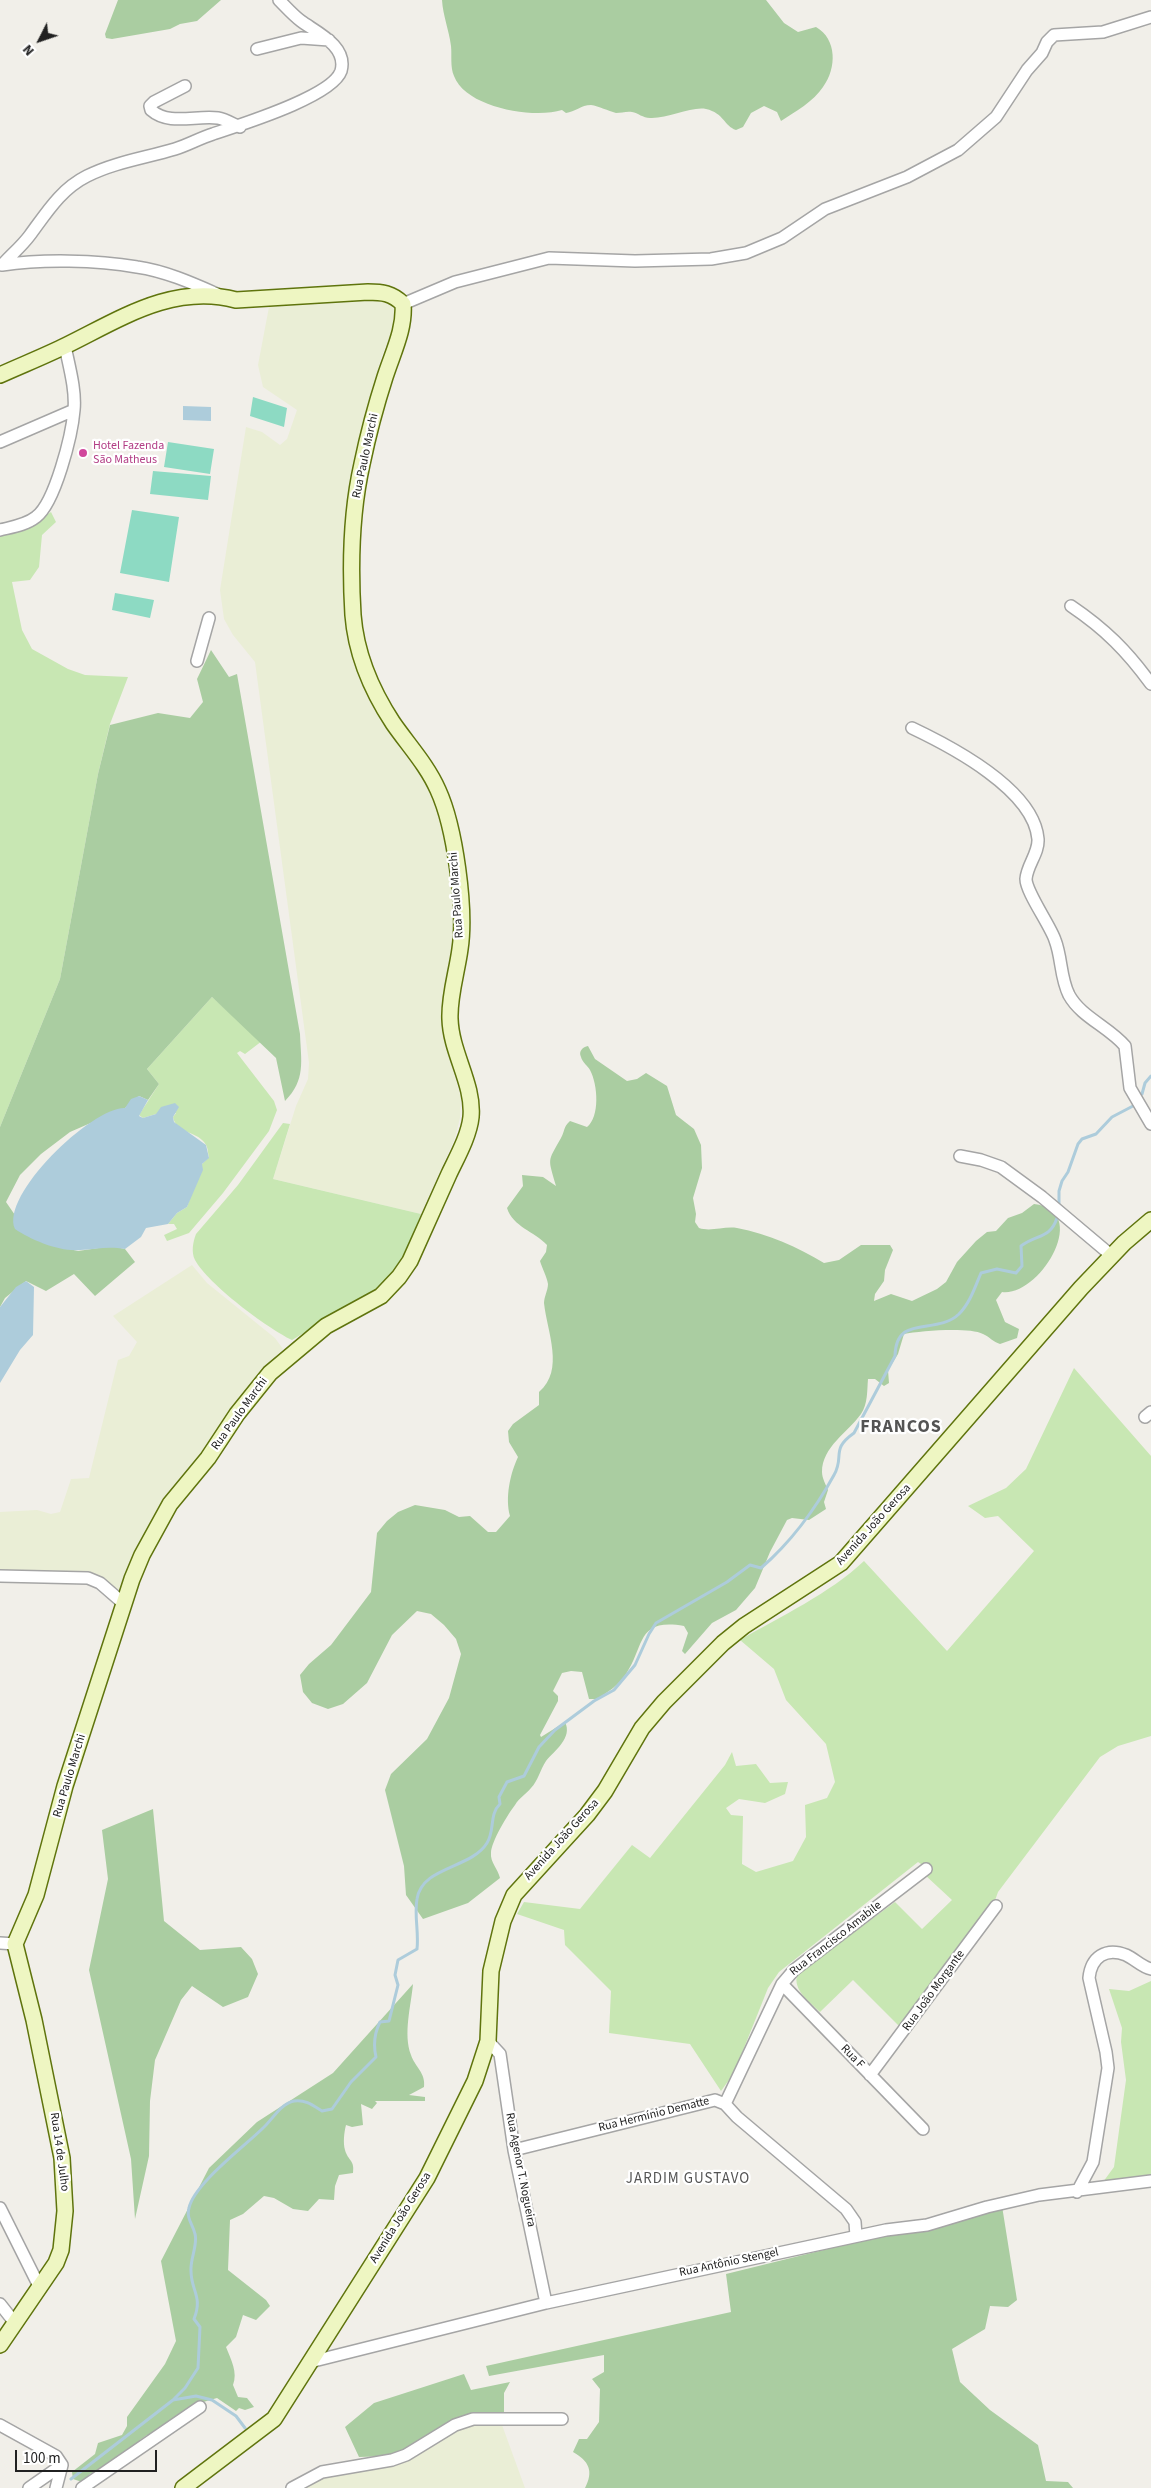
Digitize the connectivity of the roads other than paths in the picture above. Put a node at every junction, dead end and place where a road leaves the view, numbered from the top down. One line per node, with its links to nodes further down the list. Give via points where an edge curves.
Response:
1 (279, 0): 3 (street, via 299,20)
2 (1151, 17): 9 (street, via 1103,32 1054,35 996,117 958,150 907,177 824,209 782,238 746,254 711,259 635,261 549,258 455,282)
3 (329, 40): 4 (street, via 301,38); 6 (street, via 341,58 340,71 332,82 311,96)
4 (257, 49)
5 (185, 86): 6 (street, via 154,102 151,110 170,119 219,118)
6 (240, 127): 7 (street, via 174,149 123,161 86,176 58,196 29,237)
7 (1, 265): 8 (street, via 86,263 138,267)
8 (224, 296): 9 (street, via 236,300 368,292 396,297); 10 (street, via 194,295 170,299 132,312)
9 (403, 304): 25 (street, Rua Paulo Marchi, via 403,324 361,466 352,581 354,626 358,653 365,670 393,723 429,771 440,792 451,836 459,894 461,946 449,1018 453,1047 470,1100 471,1119 461,1149 410,1261 399,1277 381,1296 307,1339 270,1373 170,1504 142,1555)
10 (65, 346): 11 (street); 12 (street)
11 (0, 375)
12 (74, 410): 13 (street); 14 (street, via 63,459 44,509 36,517)
13 (0, 442)
14 (0, 530)
15 (1071, 606): 18 (street, via 1100,626 1127,652)
16 (210, 618): 17 (street)
17 (197, 661)
18 (1151, 684)
19 (912, 728): 20 (street, via 984,768 1032,817 1038,842 1028,868 1028,886 1056,941 1064,982 1075,1003 1125,1046 1130,1088)
20 (1151, 1124)
21 (960, 1156): 23 (street, via 1001,1167 1050,1203)
22 (1151, 1220): 23 (street, Avenida João Gerosa)
23 (1112, 1256): 32 (street, Avenida João Gerosa, via 841,1563 723,1643 642,1728 605,1791 526,1880 508,1907 491,1971)
24 (0, 1576): 25 (street, via 88,1578 100,1583)
25 (123, 1603): 29 (street, Rua Paulo Marchi, via 65,1786 44,1868)
26 (926, 1869): 31 (street, Rua Francisco Amabile, via 794,1970)
27 (996, 1906): 33 (street, Rua João Morgante)
28 (0, 1943): 29 (street)
29 (15, 1944): 41 (street, Rua 14 de Julho, via 49,2088 65,2182 61,2250 56,2263)
30 (1151, 1969): 38 (street, via 1118,1952 1102,1955 1090,1966 1089,1978 1106,2052 1107,2076 1093,2162)
31 (782, 1984): 33 (street, Rua F); 34 (street, Rua Francisco Amabile)
32 (488, 2041): 36 (street, Rua Agenor T. Nogueira, via 500,2054); 46 (street, Avenida João Gerosa, via 468,2095 427,2178)
33 (870, 2075): 35 (street, Rua F)
34 (725, 2104): 36 (street, Rua Hermínio Dematte, via 715,2100); 40 (street, Rua Hermínio Dematte, via 846,2210 855,2222)
35 (923, 2129)
36 (514, 2150): 42 (street, Rua Agenor T. Nogueira)
37 (1151, 2181): 38 (street, Rua Antônio Stengel)
38 (1077, 2192): 40 (street, Rua Antônio Stengel, via 1039,2196 926,2225)
39 (0, 2208): 41 (street)
40 (856, 2236): 42 (street, Rua Antônio Stengel)
41 (39, 2286): 44 (street, Rua 14 de Julho)
42 (546, 2303): 46 (street, Rua Antônio Stengel)
43 (0, 2304): 44 (street)
44 (15, 2323): 45 (street, Rua 14 de Julho)
45 (0, 2345)
46 (310, 2362): 51 (street, Avenida João Gerosa, via 274,2420)
47 (200, 2407): 54 (street)
48 (562, 2419): 55 (street, via 473,2419 455,2425 406,2455 322,2472)
49 (0, 2425): 50 (street, via 56,2456)
50 (62, 2465): 52 (street); 53 (street)
51 (187, 2487)
52 (29, 2488)
53 (56, 2488)
54 (82, 2488)
55 (292, 2488)

